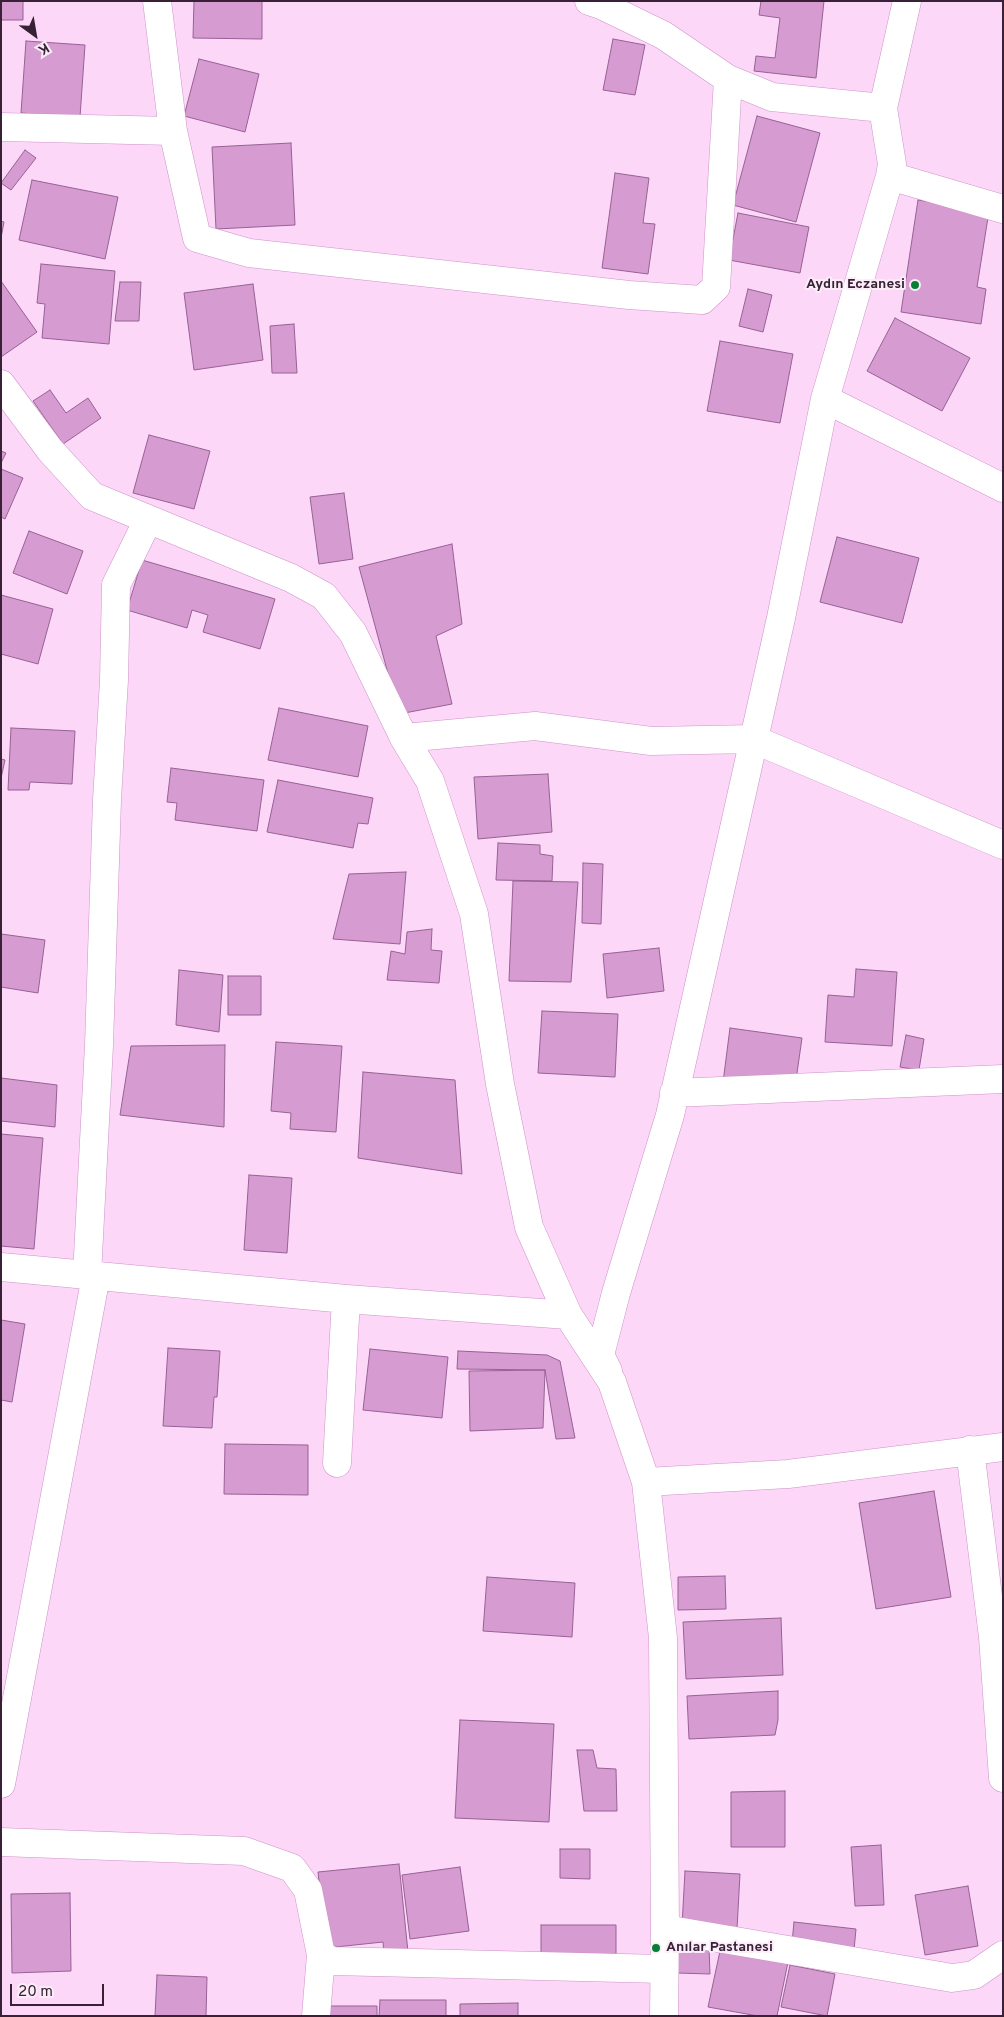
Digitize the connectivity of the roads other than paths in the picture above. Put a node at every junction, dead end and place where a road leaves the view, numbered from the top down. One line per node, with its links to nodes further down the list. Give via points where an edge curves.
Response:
1 (157, 1): 7 (street)
2 (589, 1): 4 (street, via 663,34)
3 (907, 1): 5 (street)
4 (728, 79): 5 (street, via 772,98); 7 (street, via 716,287 702,300 619,294 249,253 197,238)
5 (883, 108): 8 (street, via 892,164)
6 (1, 128): 7 (street)
7 (173, 131)
8 (890, 176): 9 (street); 11 (street)
9 (1003, 209)
10 (1, 384): 13 (street, via 50,450 92,496)
11 (825, 399): 12 (street); 15 (street)
12 (1003, 488)
13 (148, 520): 14 (street, via 291,578 324,596 353,633); 20 (street, via 116,586)
14 (404, 738): 15 (street, via 535,726 651,741); 22 (street, via 430,781 474,914 500,1084 529,1227)
15 (753, 739): 16 (street); 18 (street)
16 (1003, 845)
17 (1003, 1079): 18 (street)
18 (674, 1093): 23 (street, via 600,1355)
19 (1, 1267): 20 (street)
20 (91, 1275): 21 (street); 29 (street)
21 (346, 1299): 22 (street); 26 (street)
22 (568, 1315): 23 (street)
23 (612, 1382): 27 (street)
24 (1003, 1447): 25 (street)
25 (970, 1450): 27 (street, via 788,1474); 28 (street, via 993,1637)
26 (337, 1463)
27 (646, 1482): 31 (street, via 663,1638)
28 (1003, 1778)
29 (1, 1784)
30 (1, 1842): 32 (street, via 244,1851 292,1868 308,1890)
31 (665, 1929): 33 (street, via 952,1978 974,1975); 34 (street)
32 (321, 1955): 34 (street, via 332,1961); 35 (street)
33 (1003, 1956)
34 (663, 1969): 36 (street)
35 (316, 2016)
36 (664, 2016)

